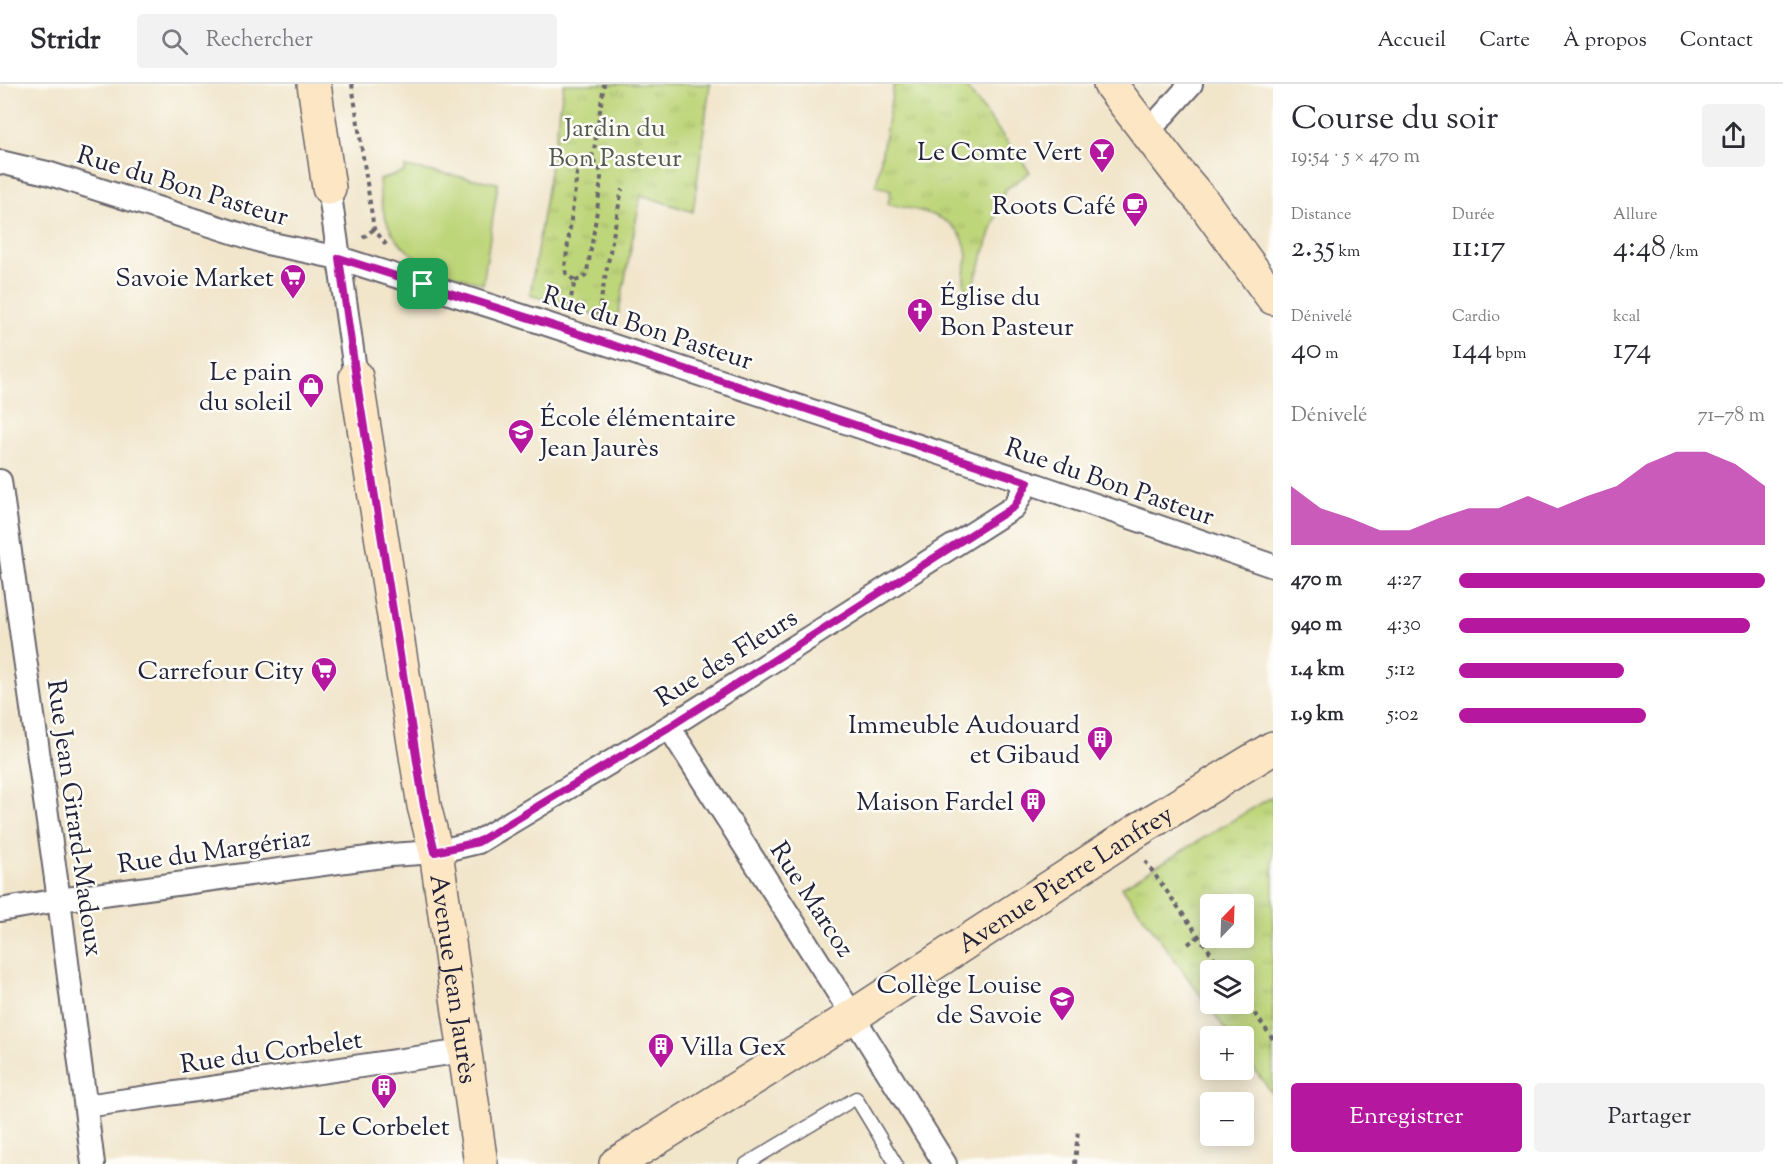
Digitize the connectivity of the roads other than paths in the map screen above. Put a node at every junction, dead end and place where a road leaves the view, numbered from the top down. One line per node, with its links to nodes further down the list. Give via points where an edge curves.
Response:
1 (314, 84): 6 (main road, Avenue Jean Jaurès)
2 (1110, 84): 4 (main road)
3 (1191, 84): 4 (street)
4 (1147, 133): 8 (main road)
5 (0, 162): 7 (street, Rue du Bon Pasteur, via 47,173 267,243)
6 (329, 188): 7 (street, Avenue Jean Jaurès)
7 (339, 258): 9 (street, Avenue Jean Jaurès); 11 (street, Rue du Bon Pasteur)
8 (1273, 298)
9 (356, 377): 15 (main road, Avenue Jean Jaurès, via 424,806)
10 (0, 481): 16 (street, Rue Jean Girard-Madoux)
11 (1028, 482): 12 (street, Rue du Bon Pasteur); 13 (street, Rue des Fleurs, via 1014,507)
12 (1273, 566)
13 (669, 727): 15 (street, Rue des Fleurs, via 478,842); 18 (street, Rue Marcoz)
14 (1273, 748): 18 (main road, Avenue Pierre Lanfrey)
15 (435, 852): 16 (street, Rue du Margériaz); 19 (main road, Avenue Jean Jaurès)
16 (59, 900): 17 (street, Rue du Margériaz); 20 (street, Rue Jean Girard-Madoux)
17 (0, 910)
18 (853, 1016): 23 (main road, Avenue Pierre Lanfrey); 26 (street, Rue Marcoz)
19 (464, 1051): 20 (street, Rue du Corbelet); 22 (main road, Avenue Jean Jaurès)
20 (86, 1106): 21 (street, Rue Jean Girard-Madoux)
21 (93, 1164)
22 (481, 1164)
23 (615, 1164)
24 (746, 1164): 25 (lane, via 856,1098)
25 (896, 1164)
26 (945, 1164)

